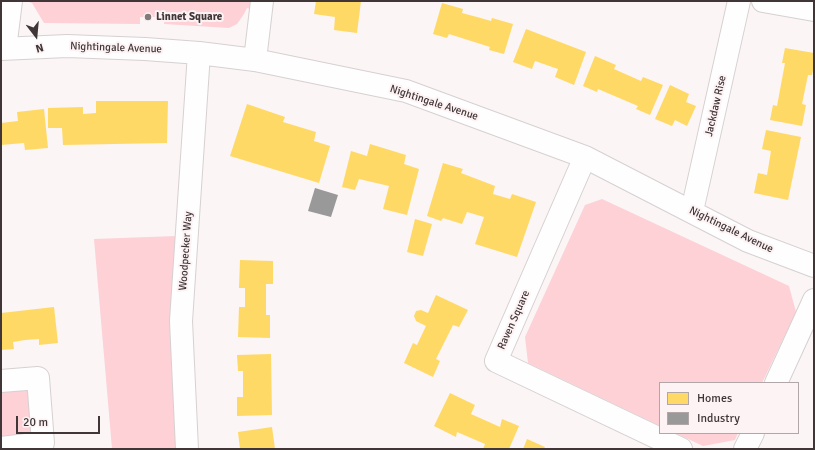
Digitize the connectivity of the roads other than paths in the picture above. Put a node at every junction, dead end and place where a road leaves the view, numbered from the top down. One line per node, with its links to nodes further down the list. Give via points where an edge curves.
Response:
1 (12, 1): 6 (street)
2 (262, 1): 8 (street)
3 (740, 1): 10 (street, Jackdaw Rise)
4 (763, 1): 5 (street)
5 (814, 10)
6 (3, 49): 7 (street, Nightingale Avenue, via 67,46)
7 (199, 53): 8 (street, Nightingale Avenue); 17 (street, Woodpecker Way, via 181,321)
8 (255, 60): 9 (street, Nightingale Avenue, via 406,92)
9 (585, 157): 10 (street, Nightingale Avenue); 18 (street, Raven Square, via 496,361)
10 (692, 211): 11 (street, Nightingale Avenue, via 748,241)
11 (814, 266)
12 (814, 300): 14 (street)
13 (1, 382): 16 (street, via 38,378 43,444)
14 (776, 382)
15 (752, 434): 19 (street)
16 (1, 448)
17 (187, 449)
18 (682, 449)
19 (745, 449)

